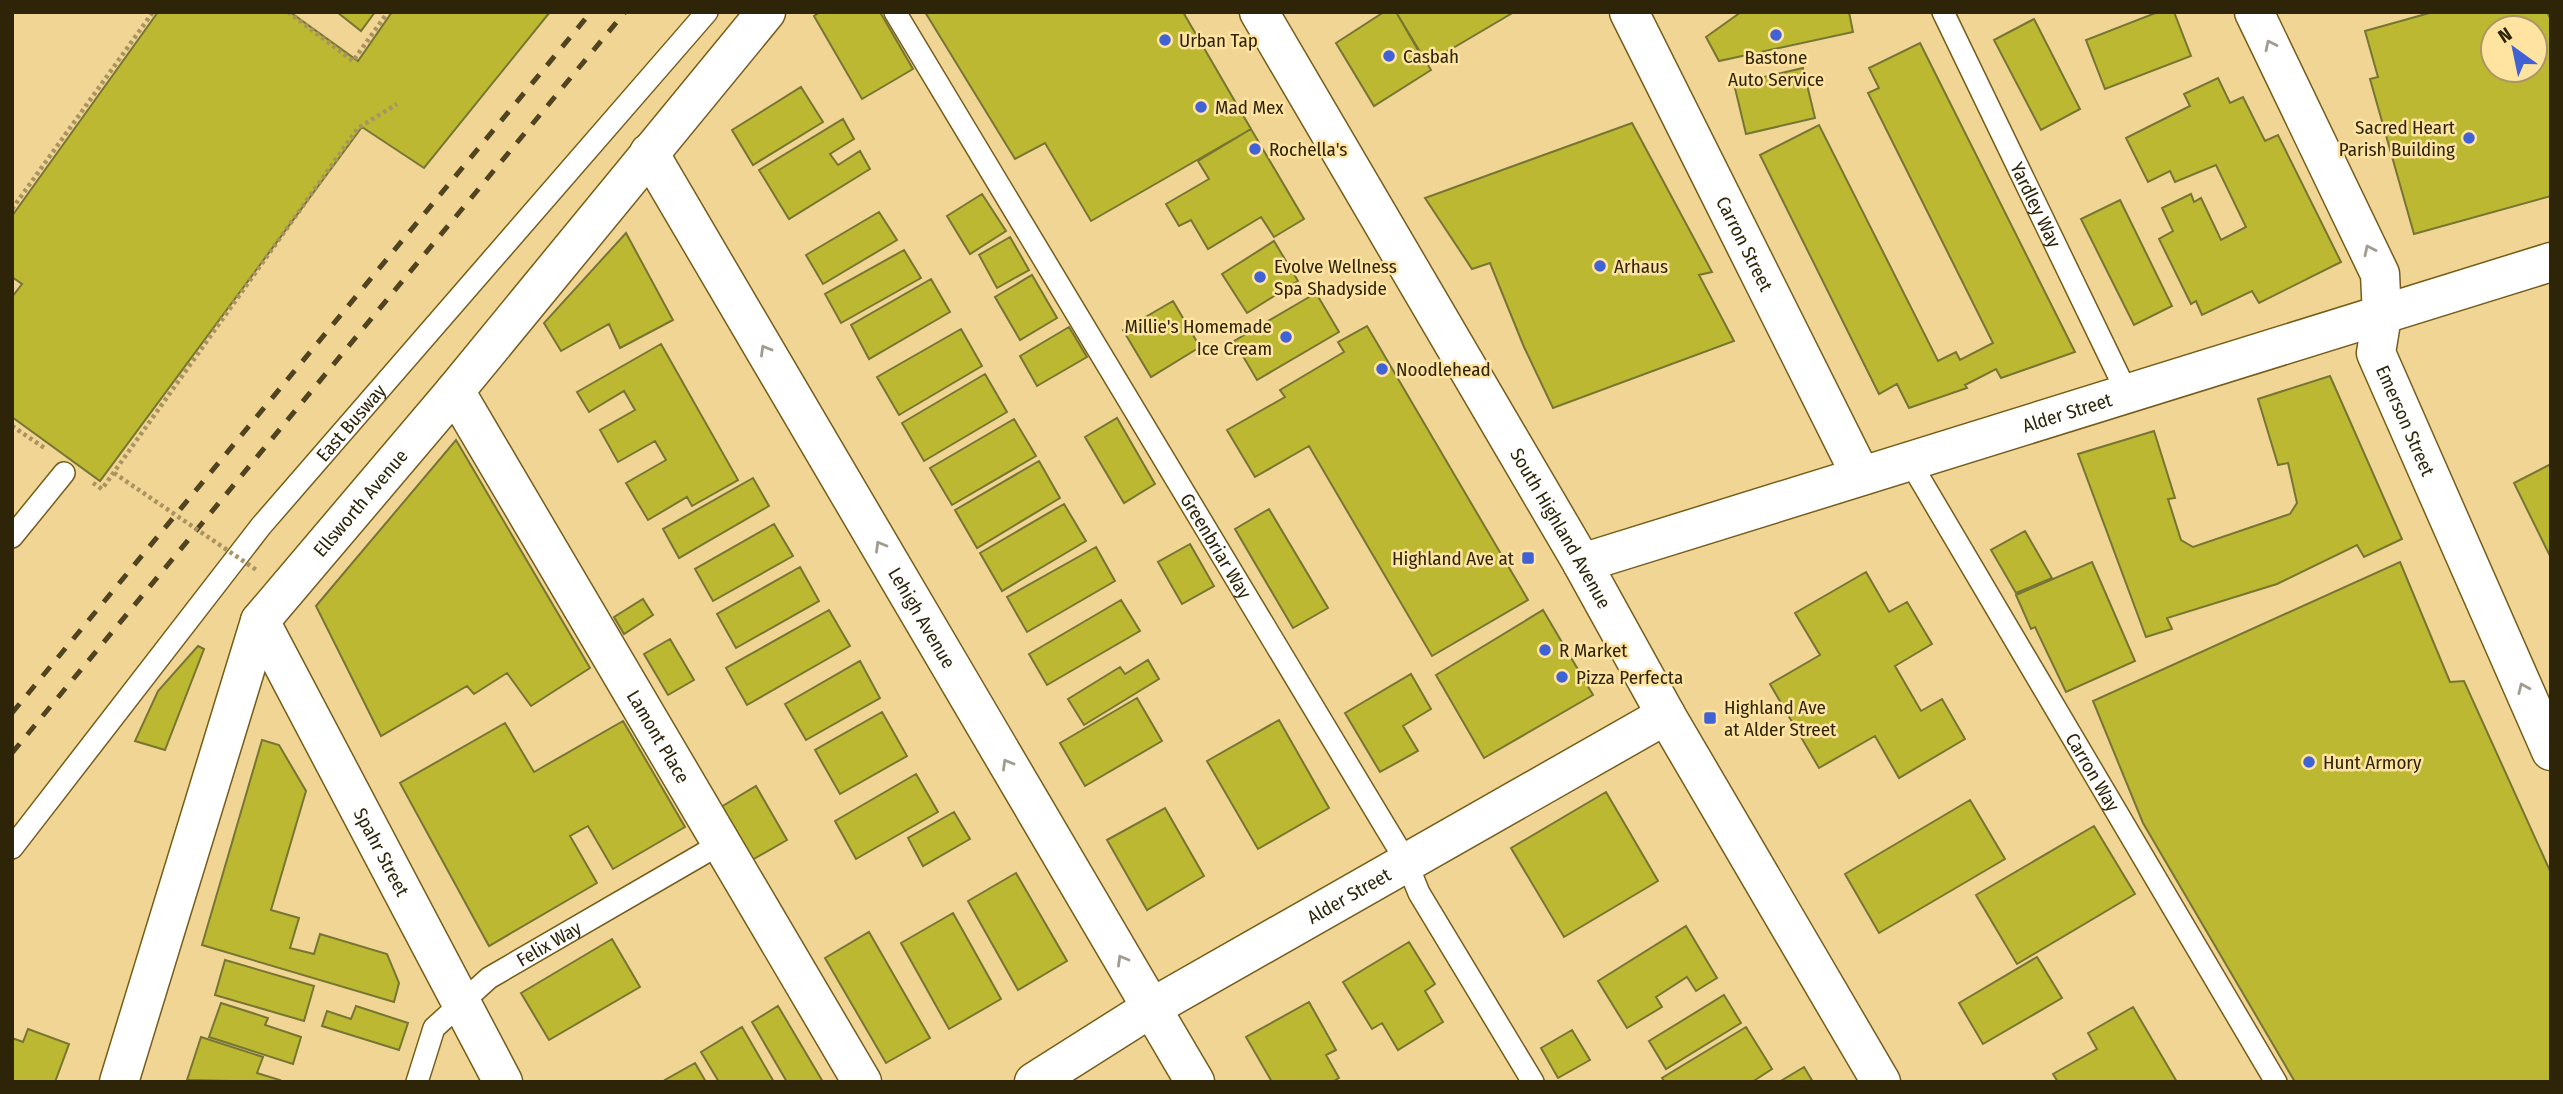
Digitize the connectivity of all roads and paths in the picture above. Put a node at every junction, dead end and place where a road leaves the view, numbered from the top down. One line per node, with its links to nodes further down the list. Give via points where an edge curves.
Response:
1 (153, 12): 13 (path)
2 (288, 12): 3 (path, via 353,61)
3 (388, 12)
4 (707, 12): 28 (lane, East Busway, via 261,526)
5 (766, 12): 12 (street, Ellsworth Avenue)
6 (895, 12): 29 (lane, Greenbriar Way)
7 (1259, 12): 22 (street, South Highland Avenue)
8 (1629, 12): 20 (street, Carron Street)
9 (1944, 12): 17 (lane, Yardley Way)
10 (2254, 12): 15 (street, Emerson Street, one-way to 10, via 2380,274)
11 (397, 104): 23 (path, bridge, via 358,128 114,473)
12 (649, 153): 16 (street, Ellsworth Avenue); 31 (street, Lehigh Avenue, one-way to 12)
13 (12, 209)
14 (2551, 262): 15 (street, Alder Street)
15 (2382, 316): 17 (street, Alder Street); 26 (street, Emerson Street, one-way to 15, via 2376,353)
16 (455, 391): 24 (street, Ellsworth Avenue); 27 (street, Lamont Place)
17 (2128, 396): 18 (street, Alder Street)
18 (1910, 461): 20 (street, Alder Street); 40 (lane, Carron Way)
19 (64, 473): 21 (lane)
20 (1861, 476): 22 (street, Alder Street)
21 (15, 528)
22 (1582, 564): 25 (street, South Highland Avenue)
23 (257, 571)
24 (260, 621): 30 (street, Spahr Street); 32 (street, Ellsworth Avenue)
25 (1666, 715): 29 (street, Alder Street); 39 (street, South Highland Avenue)
26 (2551, 751)
27 (720, 844): 30 (lane, Felix Way, via 489,978); 35 (street, Lamont Place)
28 (12, 848)
29 (1406, 861): 31 (street, Alder Street); 38 (lane, Greenbriar Way, via 1419,893)
30 (462, 1001): 33 (lane, Felix Way, via 434,1028); 34 (street, Spahr Street)
31 (1151, 1009): 36 (street, Alder Street); 37 (street, Lehigh Avenue)
32 (120, 1082)
33 (417, 1082)
34 (503, 1082)
35 (862, 1082)
36 (1034, 1082)
37 (1195, 1082)
38 (1533, 1082)
39 (1881, 1082)
40 (2276, 1082)

